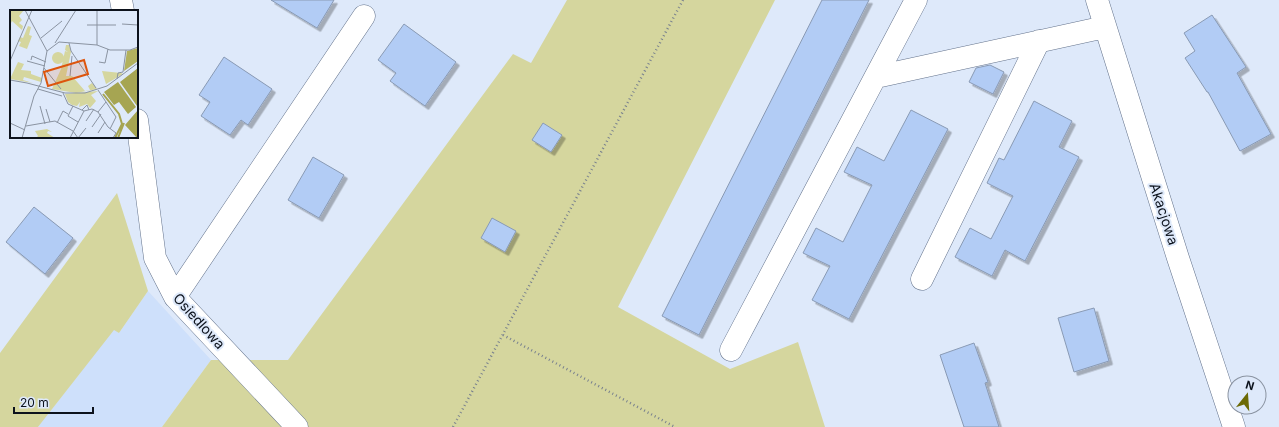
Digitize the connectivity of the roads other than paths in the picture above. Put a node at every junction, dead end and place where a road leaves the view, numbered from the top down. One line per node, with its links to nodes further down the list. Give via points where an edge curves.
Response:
1 (121, 0): 4 (street)
2 (916, 0): 8 (street)
3 (1097, 0): 6 (street, Akacjowa)
4 (122, 10)
5 (364, 16): 11 (street)
6 (1105, 27): 7 (street); 14 (street, Akacjowa)
7 (1039, 41): 8 (street); 10 (street)
8 (876, 77): 12 (street)
9 (138, 128): 11 (street, Osiedlowa, via 155,258)
10 (922, 279)
11 (175, 297): 13 (street, Osiedlowa)
12 (731, 350)
13 (297, 427)
14 (1234, 427)

